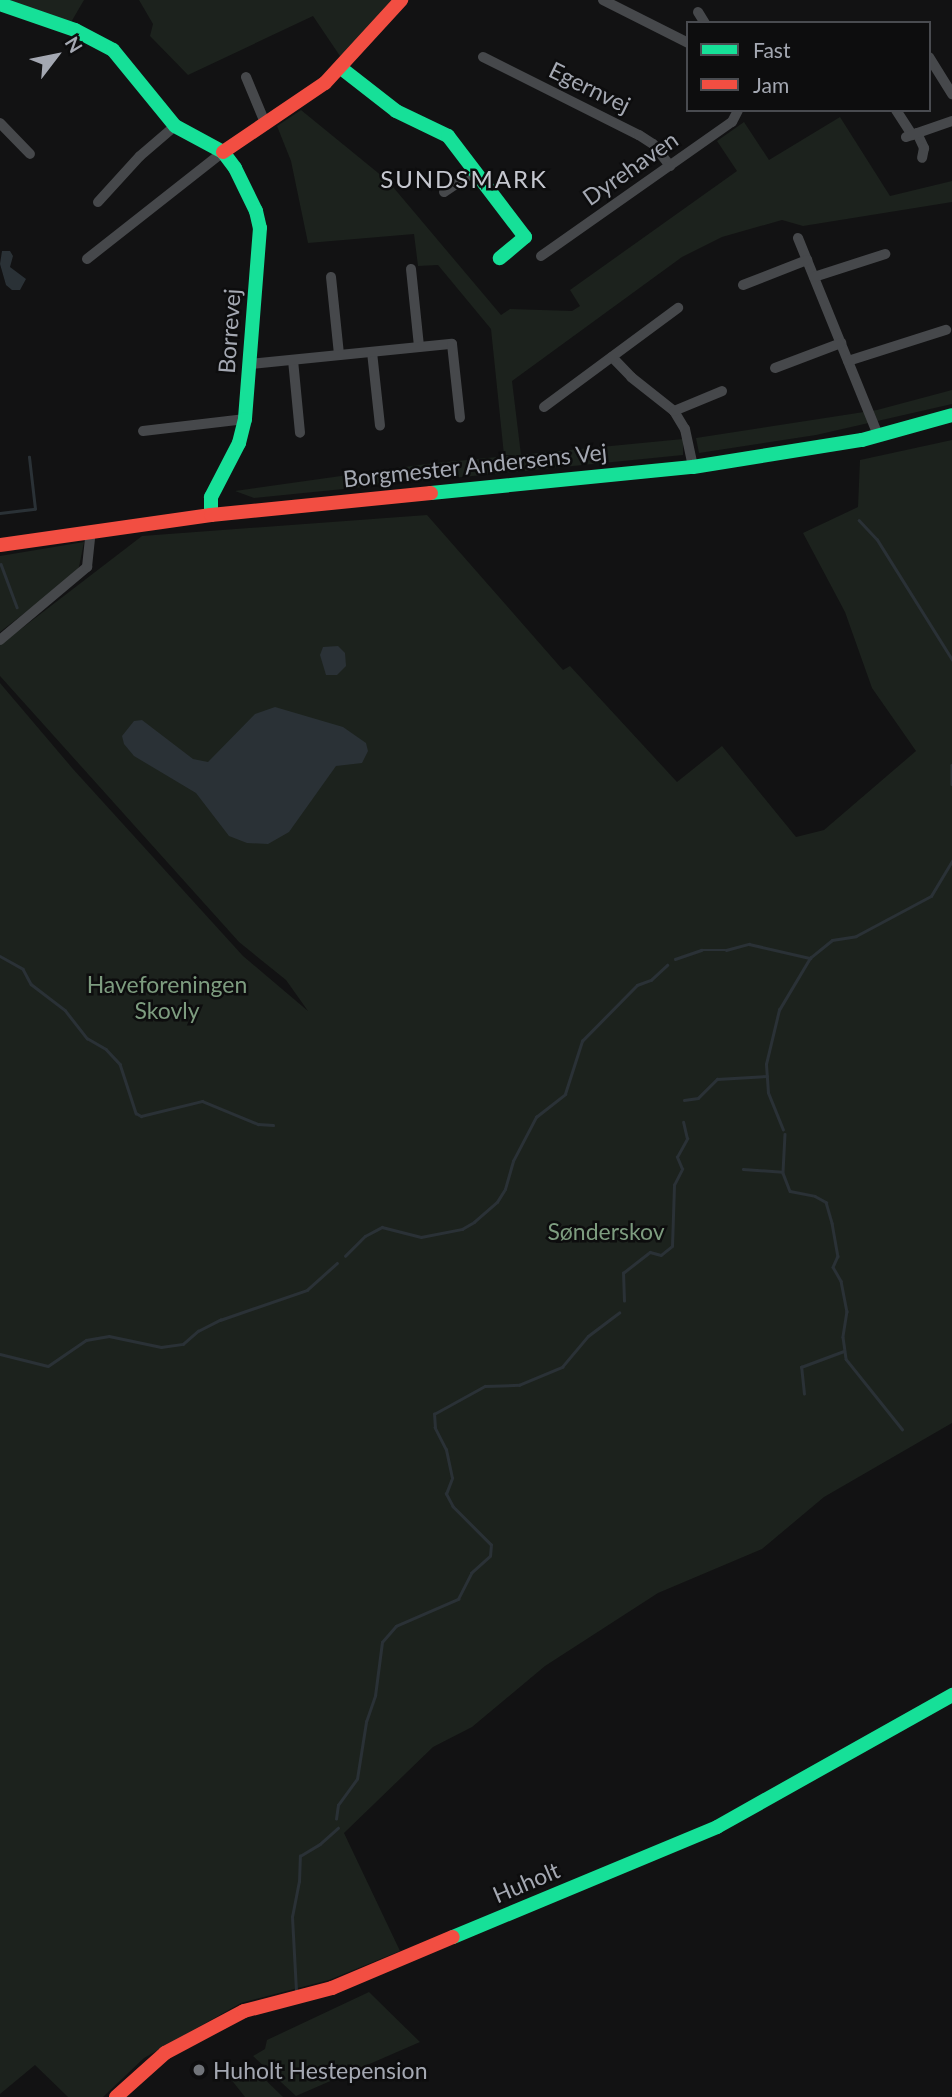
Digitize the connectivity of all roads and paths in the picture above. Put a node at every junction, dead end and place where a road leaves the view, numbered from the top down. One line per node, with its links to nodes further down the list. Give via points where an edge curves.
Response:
1 (401, 0): 9 (street)
2 (603, 0): 6 (street)
3 (0, 4): 17 (street, Borrevej, via 113,50)
4 (698, 12): 5 (street)
5 (704, 21)
6 (686, 42)
7 (483, 57): 22 (street, Egernvej, via 639,135 653,144)
8 (931, 60): 11 (street)
9 (341, 68): 16 (street, via 310,96); 23 (street, via 396,111 448,136)
10 (246, 77): 16 (street)
11 (952, 94)
12 (737, 112): 22 (street, Dyrehaven, via 732,121)
13 (897, 112): 18 (street)
14 (952, 121): 18 (street)
15 (0, 123): 20 (street)
16 (266, 125): 19 (street)
17 (175, 126): 19 (street, Borrevej); 25 (street, via 140,156)
18 (912, 135): 21 (street, via 924,148)
19 (223, 152): 29 (street); 45 (street, Borrevej, via 256,211 260,228)
20 (30, 154)
21 (922, 158)
22 (670, 166): 31 (street, Dyrehaven, via 539,253)
23 (475, 171): 24 (street); 28 (street, via 525,237)
24 (444, 192)
25 (99, 202)
26 (798, 238): 30 (street)
27 (885, 254): 33 (street)
28 (500, 258)
29 (87, 259)
30 (807, 260): 33 (street); 35 (street)
31 (548, 267)
32 (411, 269): 39 (street)
33 (814, 276): 38 (street)
34 (331, 277): 41 (street)
35 (743, 285)
36 (678, 308): 42 (street)
37 (946, 330): 44 (street)
38 (841, 343): 44 (street); 46 (street)
39 (419, 347): 40 (street); 51 (street, via 452,344)
40 (372, 352): 41 (street); 53 (street)
41 (339, 355): 43 (street)
42 (612, 357): 48 (street); 49 (street)
43 (293, 360): 45 (street); 55 (street)
44 (848, 361): 56 (street)
45 (250, 364): 52 (street, Borrevej)
46 (775, 369)
47 (722, 391): 49 (street)
48 (544, 407)
49 (674, 411): 57 (street, via 685,429)
50 (952, 415): 56 (street, Borgmester Andersens Vej)
51 (460, 418)
52 (245, 419): 54 (street); 58 (street, Borrevej, via 239,443 211,497)
53 (380, 426)
54 (143, 431)
55 (300, 433)
56 (878, 435): 57 (street, Borgmester Andersens Vej)
57 (693, 467): 58 (street, Borgmester Andersens Vej)
58 (211, 515): 59 (street, Borgmester Andersens Vej)
59 (91, 531): 60 (street, Borgmester Andersens Vej); 61 (street, via 87,567)
60 (0, 545)
61 (0, 640)
62 (952, 1695): 63 (street, Huholt, via 716,1827 332,1988 244,2011 165,2053)
63 (116, 2097)

